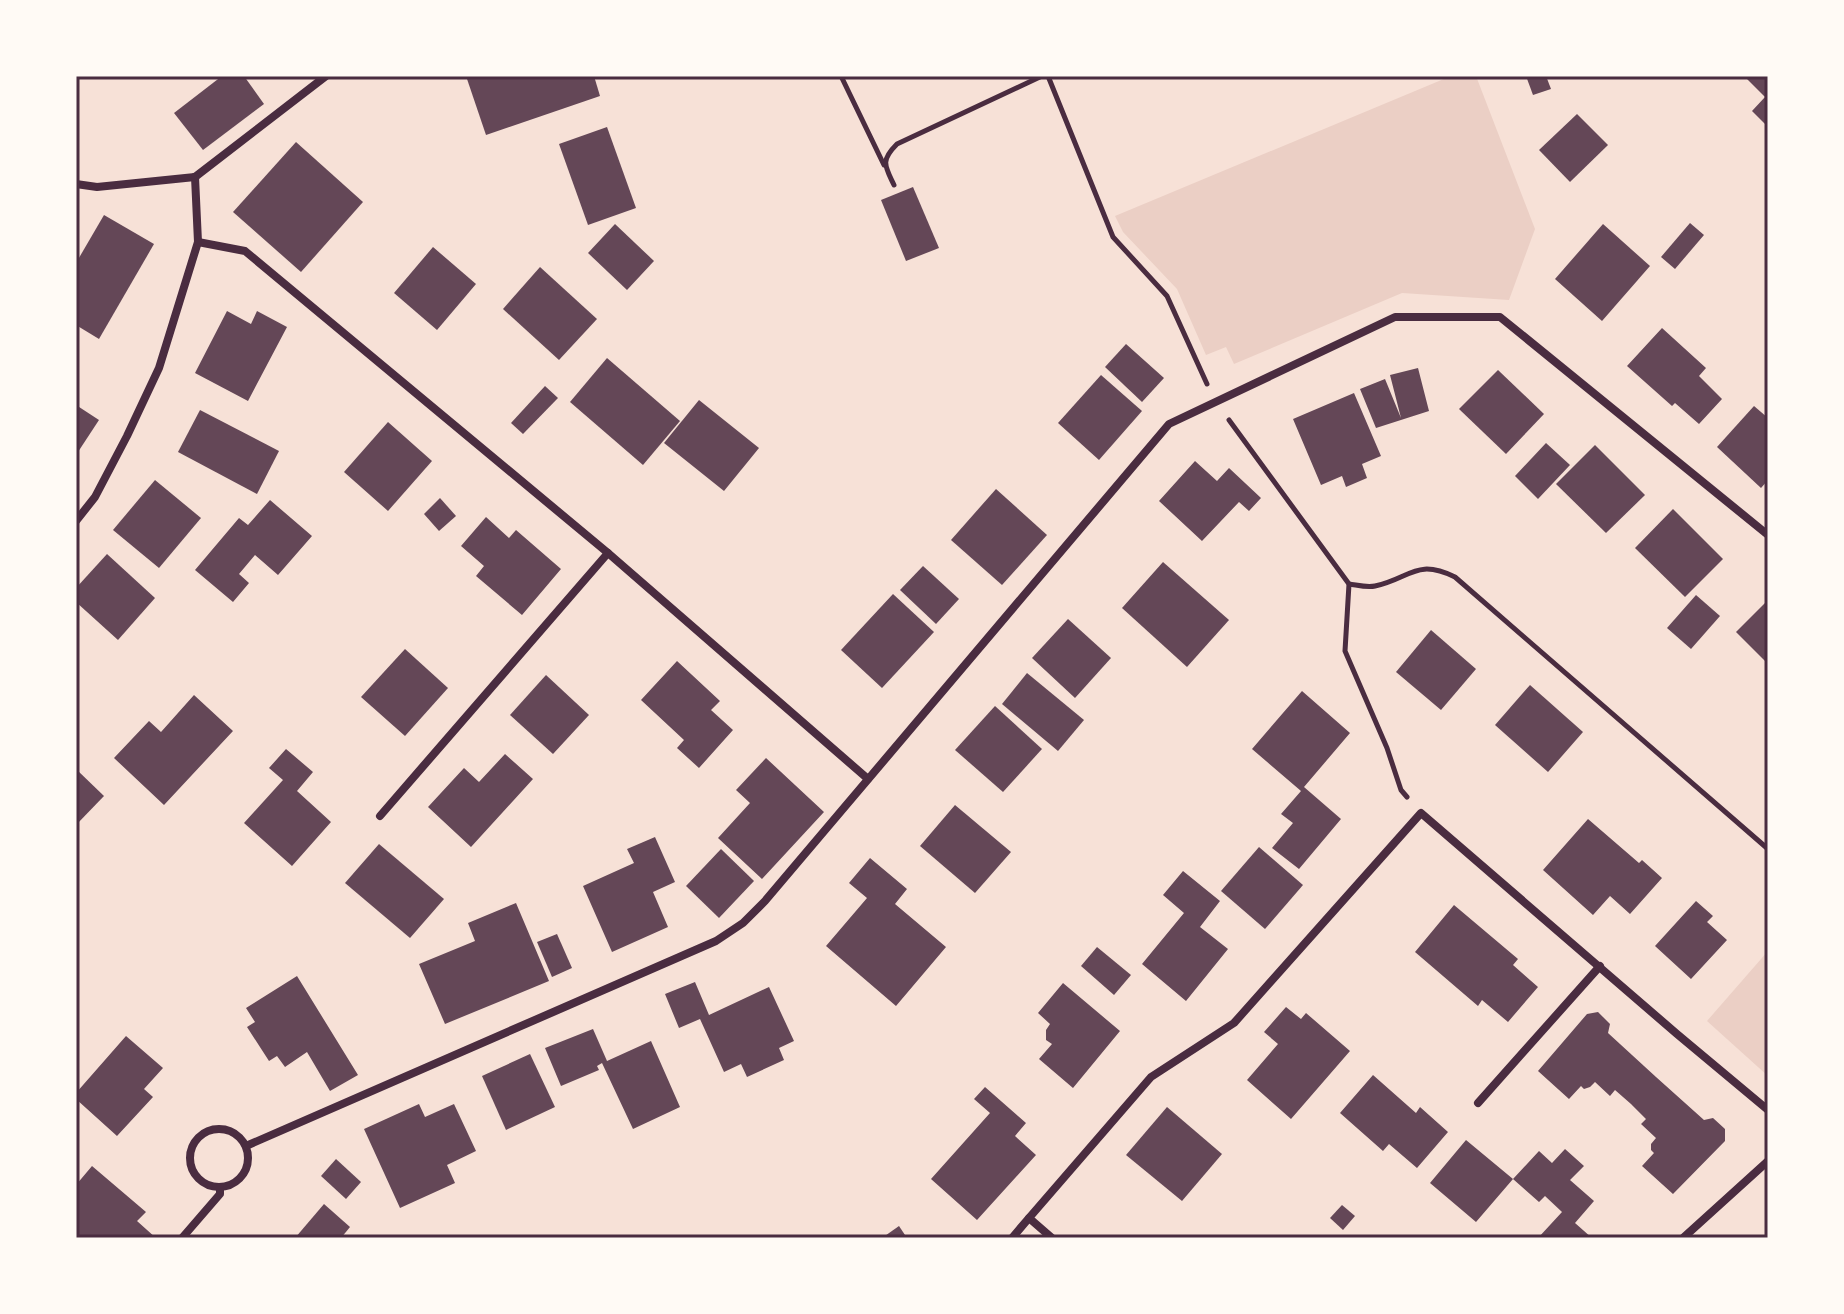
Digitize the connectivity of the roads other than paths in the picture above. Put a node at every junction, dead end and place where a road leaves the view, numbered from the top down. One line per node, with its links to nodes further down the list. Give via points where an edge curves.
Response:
1 (326, 76): 2 (street)
2 (195, 177): 3 (street, via 97,187); 4 (street)
3 (76, 184)
4 (198, 242): 5 (street, via 159,368 95,497); 7 (street, via 245,251)
5 (76, 521)
6 (1768, 535): 8 (street, via 1500,317 1395,317 1169,424)
7 (608, 553): 8 (street); 9 (street)
8 (868, 779): 13 (street, via 765,901 716,941)
9 (380, 816)
10 (1600, 966): 11 (street); 12 (street); 16 (street, via 1421,813 1234,1023 1151,1077)
11 (1478, 1103)
12 (1768, 1110)
13 (246, 1146): 15 (street, via 244,1174); 15 (street, via 224,1130 197,1139 191,1166 202,1181)
14 (1768, 1161): 20 (street)
15 (220, 1187): 17 (street, via 220,1194)
16 (1029, 1218): 18 (street); 19 (street)
17 (182, 1238)
18 (1012, 1238)
19 (1052, 1238)
20 (1683, 1238)

